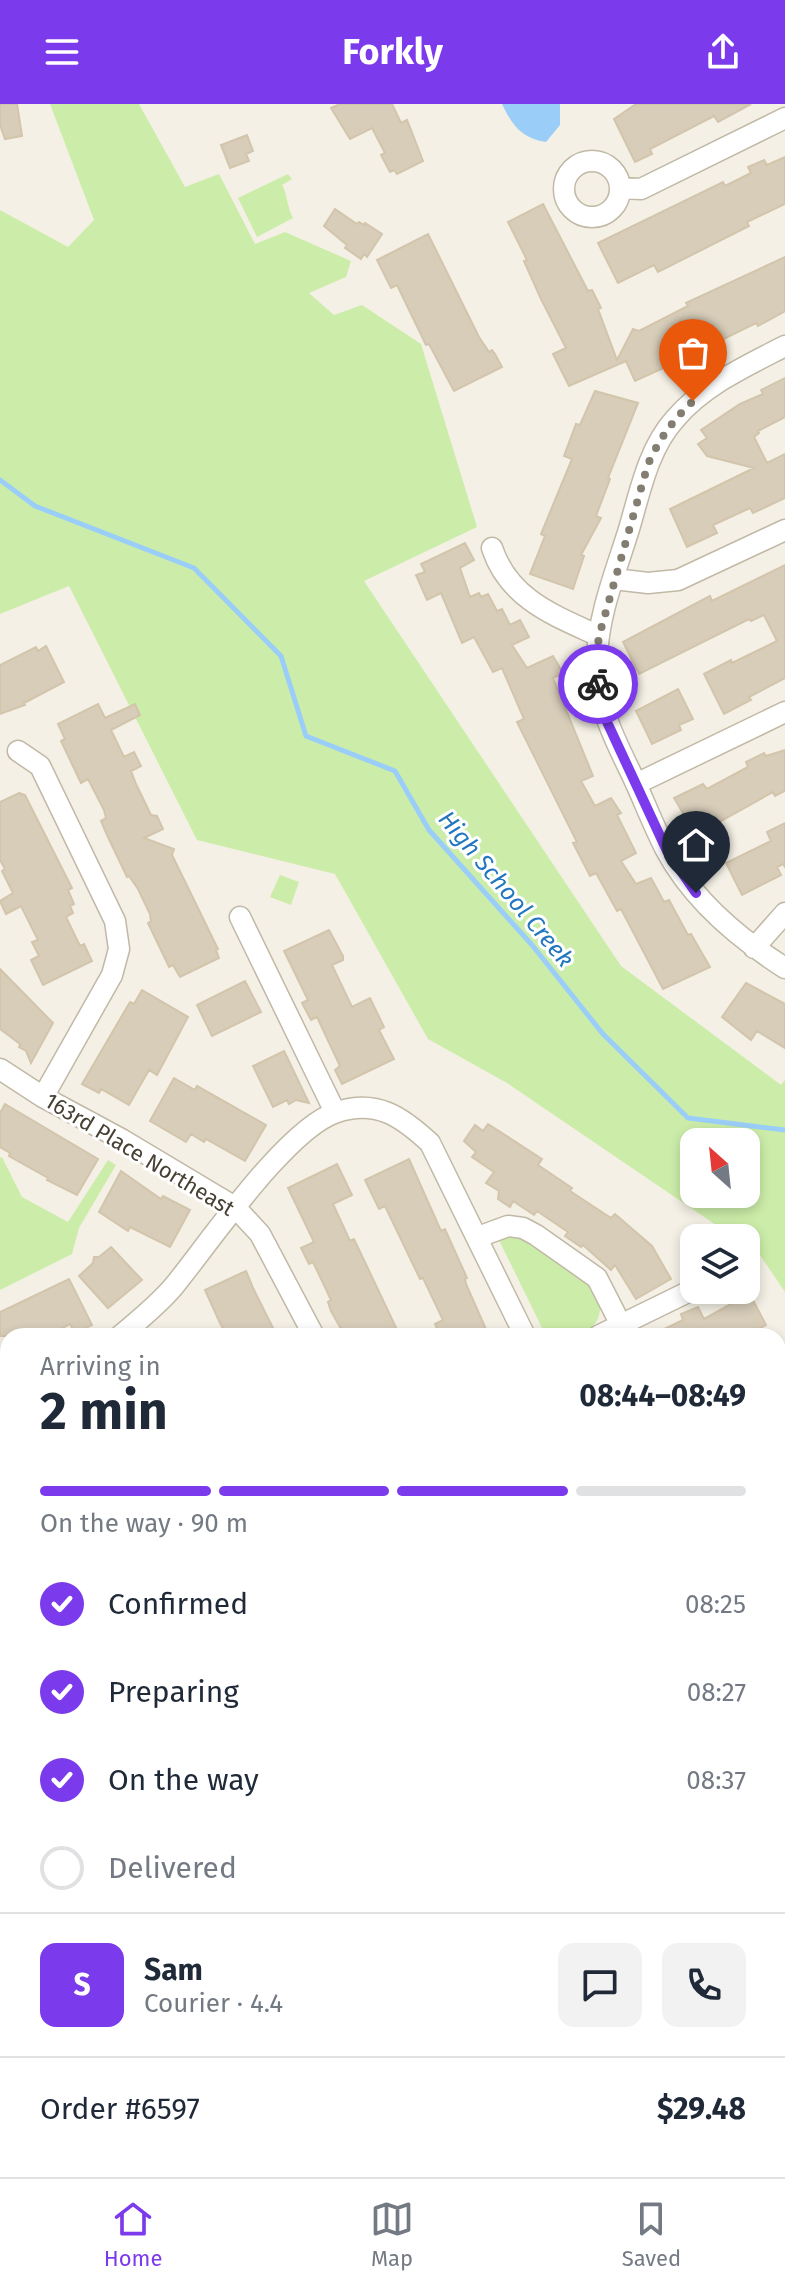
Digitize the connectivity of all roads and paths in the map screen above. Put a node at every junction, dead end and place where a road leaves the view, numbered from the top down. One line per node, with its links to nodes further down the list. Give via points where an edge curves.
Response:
1 (785, 118): 2 (street, via 641,189)
2 (620, 188)
3 (785, 346): 6 (street, via 719,381 660,438)
4 (785, 530): 6 (street, via 678,580)
5 (492, 548): 7 (street, via 499,569 516,591)
6 (614, 579): 7 (street)
7 (599, 636): 10 (street, via 599,694)
8 (785, 712): 10 (street)
9 (18, 751): 16 (street, via 40,766 115,921 119,949 112,975)
10 (636, 784): 13 (street, via 684,878)
11 (785, 913): 13 (street)
12 (240, 917): 17 (street)
13 (754, 948): 14 (street)
14 (785, 968)
15 (0, 1069): 16 (street, 163rd Place Northeast)
16 (43, 1097): 18 (street, 163rd Place Northeast)
17 (335, 1112): 18 (street, via 312,1125); 19 (street, via 382,1109 407,1121 430,1143)
18 (235, 1207): 22 (street, via 172,1289); 23 (street, 163rd Place Northeast, via 260,1234)
19 (478, 1237): 21 (street, via 508,1226 536,1235 597,1278); 24 (street)
20 (680, 1296): 21 (street)
21 (621, 1325): 25 (street)
22 (129, 1328)
23 (310, 1328)
24 (521, 1328)
25 (615, 1328)

